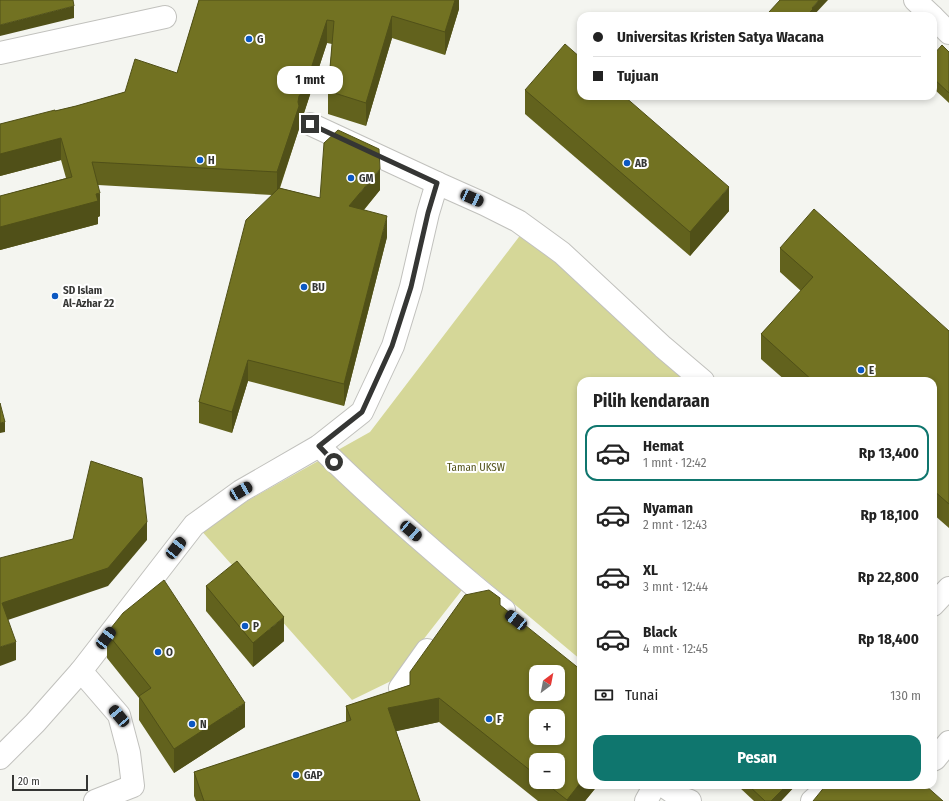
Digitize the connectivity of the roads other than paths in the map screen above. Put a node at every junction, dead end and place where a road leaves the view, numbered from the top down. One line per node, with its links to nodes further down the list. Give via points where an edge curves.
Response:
1 (915, 0): 2 (street)
2 (927, 12)
3 (165, 17): 6 (street)
4 (937, 22): 5 (street)
5 (949, 33)
6 (0, 53)
7 (310, 124): 8 (street)
8 (437, 183): 9 (street, via 518,221 562,253); 10 (street, via 411,287 392,346 362,412)
9 (698, 377)
10 (319, 446): 13 (street, via 469,592); 15 (street, via 241,491 194,525)
11 (949, 588): 12 (street)
12 (937, 601)
13 (522, 624)
14 (436, 637): 16 (street)
15 (81, 671): 19 (street); 23 (street, via 119,716 129,753)
16 (400, 688)
17 (949, 742): 18 (street)
18 (937, 757)
19 (0, 758)
20 (653, 789): 25 (street)
21 (668, 789): 26 (street, via 680,798)
22 (826, 789): 27 (street)
23 (134, 794): 24 (street)
24 (95, 801)
25 (646, 801)
26 (690, 801)
27 (812, 801)

